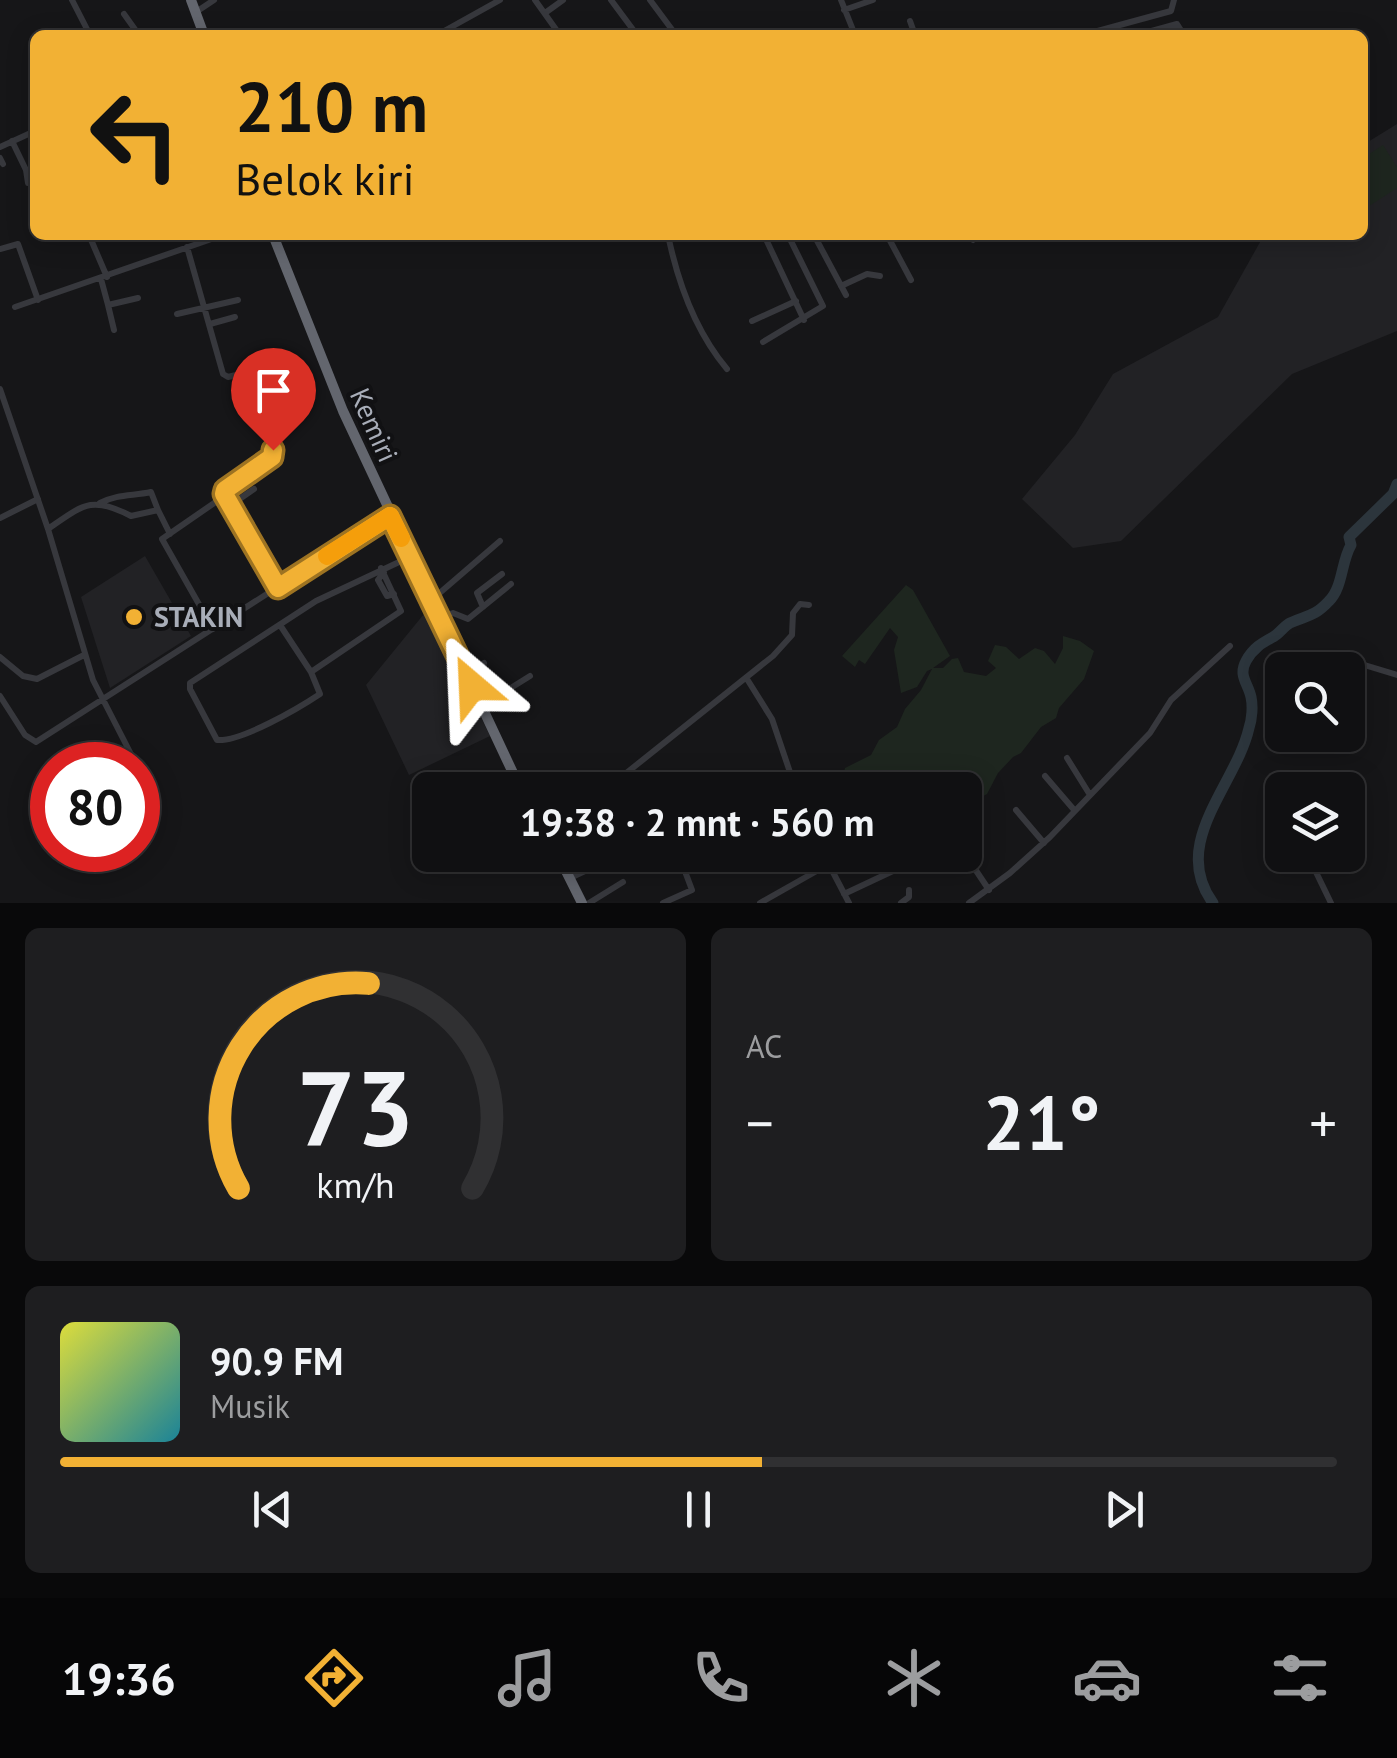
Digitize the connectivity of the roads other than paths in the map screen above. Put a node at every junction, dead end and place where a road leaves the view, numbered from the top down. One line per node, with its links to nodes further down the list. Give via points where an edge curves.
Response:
1 (72, 0): 17 (street)
2 (188, 0): 13 (highway); 19 (highway)
3 (214, 0): 13 (street)
4 (500, 0): 21 (street)
5 (535, 0): 14 (street)
6 (564, 0): 14 (street)
7 (611, 0): 23 (street)
8 (650, 0): 24 (street)
9 (841, 0): 12 (street)
10 (872, 0): 12 (street)
11 (1174, 0): 27 (street, via 1171,11)
12 (844, 10): 25 (street)
13 (195, 13): 20 (highway)
14 (545, 13): 22 (street)
15 (124, 14): 18 (street)
16 (910, 21): 26 (street)
17 (87, 30)
18 (135, 30)
19 (198, 30)
20 (199, 30)
21 (446, 30)
22 (557, 30)
23 (633, 30)
24 (672, 30)
25 (854, 30)
26 (913, 30)
27 (1102, 30)
28 (1156, 30): 29 (street, via 1177,24)
29 (1181, 30)
30 (30, 132): 31 (street)
31 (12, 141): 32 (street); 33 (street)
32 (0, 147)
33 (28, 183)
34 (91, 240): 46 (street)
35 (209, 240): 43 (street)
36 (279, 240): 74 (highway, Kemiri)
37 (279, 240): 79 (highway)
38 (669, 240): 64 (street, via 684,294)
39 (766, 240): 53 (street)
40 (790, 240): 59 (street, via 823,306)
41 (817, 240): 48 (street)
42 (890, 240): 47 (street)
43 (187, 247): 46 (street); 56 (street)
44 (0, 249): 51 (street, via 18,244)
45 (880, 276): 48 (street, via 867,274)
46 (104, 278): 51 (street); 54 (street)
47 (911, 280)
48 (842, 286): 49 (street)
49 (846, 296)
50 (138, 298): 54 (street)
51 (38, 300): 55 (street)
52 (238, 300): 56 (street)
53 (796, 301): 59 (street); 60 (street)
54 (108, 305): 62 (street)
55 (14, 307)
56 (206, 308): 57 (street); 61 (street)
57 (178, 314)
58 (235, 318): 61 (street)
59 (804, 320): 63 (street)
60 (752, 321)
61 (210, 324): 65 (street, via 225,377)
62 (114, 330)
63 (763, 342)
64 (728, 369)
65 (248, 372)
66 (0, 389): 67 (street)
67 (2, 404): 70 (street)
68 (272, 412): 71 (street, via 263,424 274,454 225,490)
69 (254, 489): 71 (street)
70 (36, 493): 75 (street); 76 (street)
71 (229, 502): 77 (street, via 220,499); 83 (street)
72 (100, 503): 73 (street, via 131,516); 73 (street, via 150,492); 76 (street)
73 (158, 510): 77 (street)
74 (390, 516): 79 (highway, Kemiri); 83 (street)
75 (0, 518)
76 (48, 528): 91 (street)
77 (170, 534): 89 (street, via 162,539)
78 (500, 542): 84 (street)
79 (412, 556): 80 (street); 84 (highway); 107 (highway, Kemiri)
80 (382, 570): 88 (street); 95 (street, via 401,606 398,615)
81 (502, 574): 86 (street, via 477,593)
82 (511, 584): 86 (street)
83 (278, 588): 89 (street)
84 (435, 597): 87 (highway)
85 (809, 604): 99 (street, via 795,608 792,636)
86 (483, 607): 87 (street, via 468,618)
87 (444, 616): 96 (highway)
88 (280, 625): 95 (street); 95 (street, via 190,683 215,738 226,740 318,696)
89 (213, 629): 103 (street)
90 (1230, 646): 112 (street, via 1170,700 1150,732)
91 (84, 655): 92 (street, via 37,679); 103 (street)
92 (0, 657)
93 (484, 664): 96 (street)
94 (1365, 665): 97 (street)
95 (311, 672)
96 (471, 672): 102 (highway)
97 (1397, 675)
98 (530, 676): 101 (street)
99 (748, 679): 109 (street); 110 (street, via 772,720)
100 (0, 696): 103 (street, via 36,742)
101 (498, 696): 102 (street); 104 (street)
102 (484, 699): 108 (highway)
103 (102, 700): 105 (street)
104 (516, 702)
105 (124, 742)
106 (1067, 758): 112 (street)
107 (515, 772)
108 (516, 772)
109 (628, 772)
110 (790, 772)
111 (1044, 776): 114 (street)
112 (1090, 795): 114 (street)
113 (1016, 810): 115 (street)
114 (1075, 811): 115 (street)
115 (1044, 843): 128 (street)
116 (563, 872): 130 (highway)
117 (566, 872): 125 (highway)
118 (584, 872): 125 (street)
119 (815, 872): 133 (street)
120 (833, 872): 129 (street)
121 (891, 872): 129 (street)
122 (976, 872): 128 (street)
123 (1316, 872): 137 (street)
124 (686, 874): 132 (street, via 693,888)
125 (570, 878): 130 (highway)
126 (622, 882): 131 (street)
127 (909, 890): 135 (street)
128 (988, 890): 136 (street)
129 (844, 894): 134 (street)
130 (578, 903)
131 (589, 903)
132 (663, 903)
133 (760, 903)
134 (849, 903)
135 (901, 903)
136 (969, 903)
137 (1331, 903)

